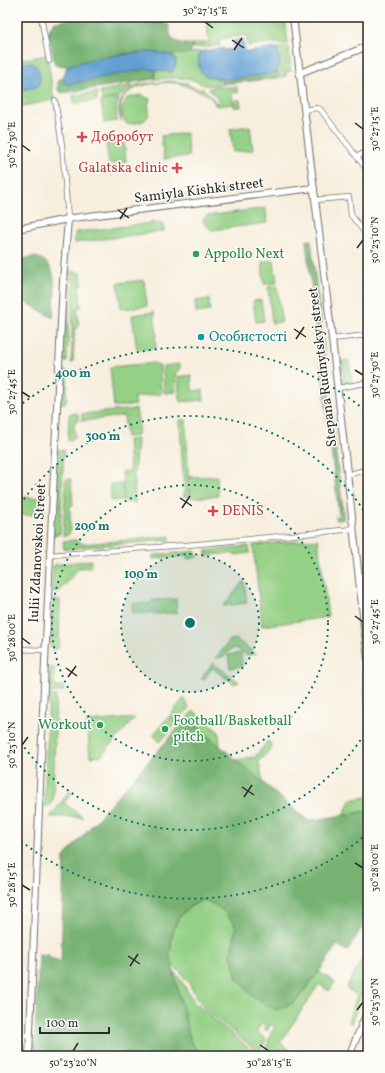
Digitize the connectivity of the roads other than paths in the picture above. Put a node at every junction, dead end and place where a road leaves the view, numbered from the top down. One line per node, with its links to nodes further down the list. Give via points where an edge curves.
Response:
1 (41, 17): 4 (street)
2 (293, 17): 5 (street, Stepana Rudnytskyi street)
3 (368, 46): 5 (street)
4 (49, 61)
5 (300, 73): 7 (street, Stepana Rudnytskyi street)
6 (55, 100): 13 (street, via 62,145)
7 (304, 110): 9 (street, via 320,109); 11 (street, Stepana Rudnytskyi street)
8 (368, 151): 9 (street)
9 (358, 156): 10 (street)
10 (368, 171)
11 (314, 188): 12 (street, Stepana Rudnytskyi street); 13 (street, Samiyla Kishki street)
12 (315, 200): 15 (street, via 349,197 351,215); 17 (street, Stepana Rudnytskyi street)
13 (68, 219): 14 (street, Samiyla Kishki street); 24 (street, Iulii Zdanovskoi Street)
14 (17, 230)
15 (368, 237)
16 (368, 335): 17 (street)
17 (332, 339): 20 (street, Stepana Rudnytskyi street)
18 (368, 378): 19 (street)
19 (366, 383): 20 (street)
20 (338, 388): 22 (street, Stepana Rudnytskyi street)
21 (368, 469): 22 (street)
22 (347, 476): 23 (street, Stepana Rudnytskyi street)
23 (353, 529): 24 (street); 25 (street, Stepana Rudnytskyi street)
24 (50, 555): 27 (street, Iulii Zdanovskoi Street)
25 (366, 597): 28 (street, Stepana Rudnytskyi street)
26 (17, 649): 27 (street)
27 (46, 650): 30 (street, Iulii Zdanovskoi Street)
28 (368, 658)
29 (368, 1010): 31 (street)
30 (29, 1056)
31 (349, 1056)

